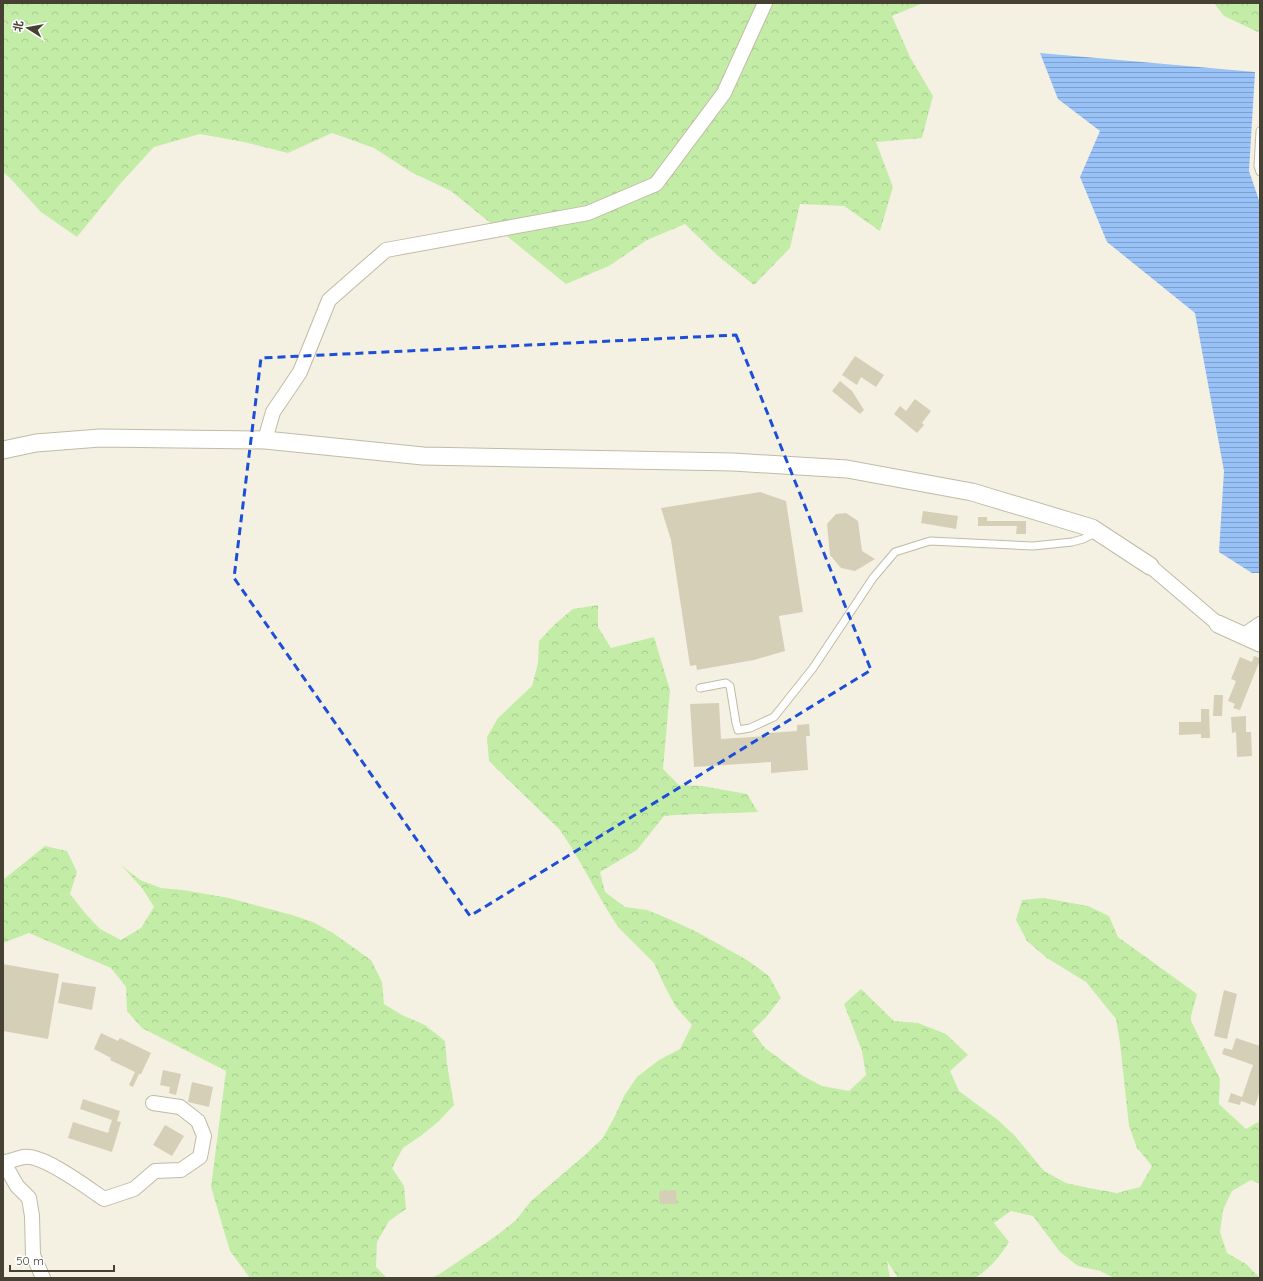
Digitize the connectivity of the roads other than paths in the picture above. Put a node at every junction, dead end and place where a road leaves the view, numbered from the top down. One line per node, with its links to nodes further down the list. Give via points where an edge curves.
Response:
1 (765, 3): 4 (street, via 724,93 656,184 588,213 386,250 329,300 300,372 273,412)
2 (1260, 131): 3 (lane)
3 (1260, 172)
4 (265, 440): 5 (street, via 100,438 36,443); 6 (street, via 423,456 733,462 847,469 972,492 1092,528)
5 (3, 450)
6 (1097, 532): 7 (street); 12 (lane, via 1072,542 1033,546 930,540 896,552 874,578 813,668 774,717 750,728 738,730 730,686 726,683)
7 (1150, 566): 8 (street)
8 (1218, 624): 10 (street)
9 (1260, 624): 10 (street)
10 (1244, 636): 11 (street)
11 (1260, 643)
12 (700, 688)
13 (153, 1103): 14 (street, via 180,1107 198,1121 204,1136 200,1156 181,1170 155,1171 134,1189 104,1199 42,1160 26,1156)
14 (3, 1162): 15 (street, via 17,1186 29,1198 32,1216 32,1255)
15 (43, 1278)

